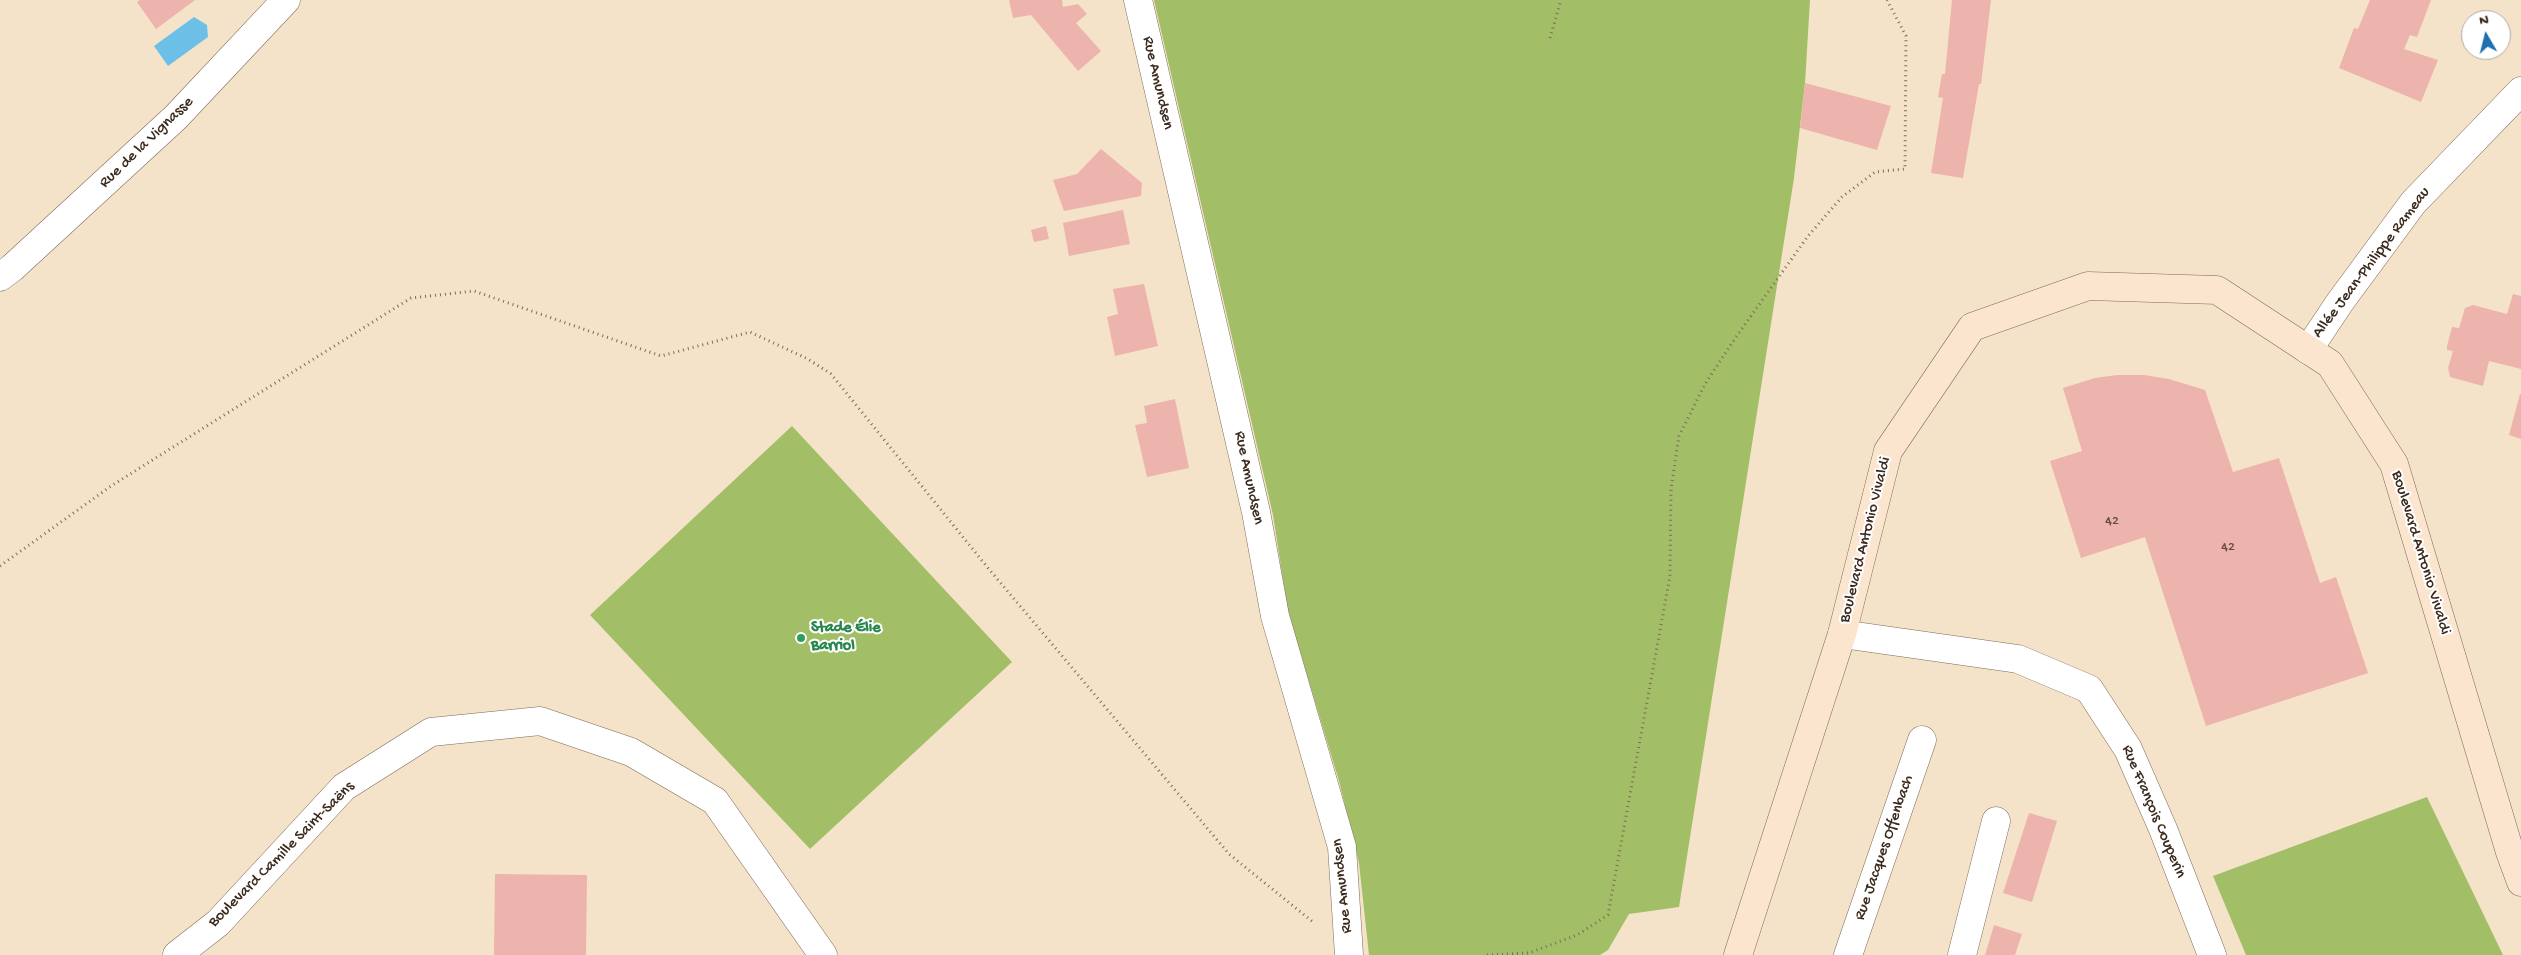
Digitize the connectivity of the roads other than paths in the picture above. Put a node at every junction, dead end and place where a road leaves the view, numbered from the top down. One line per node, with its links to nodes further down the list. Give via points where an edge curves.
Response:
1 (286, 0): 4 (street, Rue de la Vignasse, via 176,117)
2 (1138, 0): 10 (street, Rue Amundsen, via 1256,512 1275,616 1342,847)
3 (2521, 91): 5 (street, Allée Jean-Philippe Rameau, via 2413,203)
4 (0, 277)
5 (2308, 350): 6 (street, Boulevard Antonio Vivaldi, via 2217,290 2088,286 1972,327 1888,451); 9 (street, Boulevard Antonio Vivaldi, via 2330,364 2394,464)
6 (1842, 634): 13 (street, Boulevard Antonio Vivaldi); 16 (street, Rue François Couperin, via 2018,659 2089,688 2128,749)
7 (1922, 740): 14 (street, Rue Jacques Offenbach)
8 (1996, 821): 15 (street)
9 (2521, 882)
10 (1349, 946)
11 (177, 955): 12 (street, Boulevard Camille Saint-Saëns, via 218,922 352,782 431,732 540,721 631,752 715,801)
12 (823, 955)
13 (1738, 955)
14 (1848, 955)
15 (1962, 955)
16 (2212, 955)

